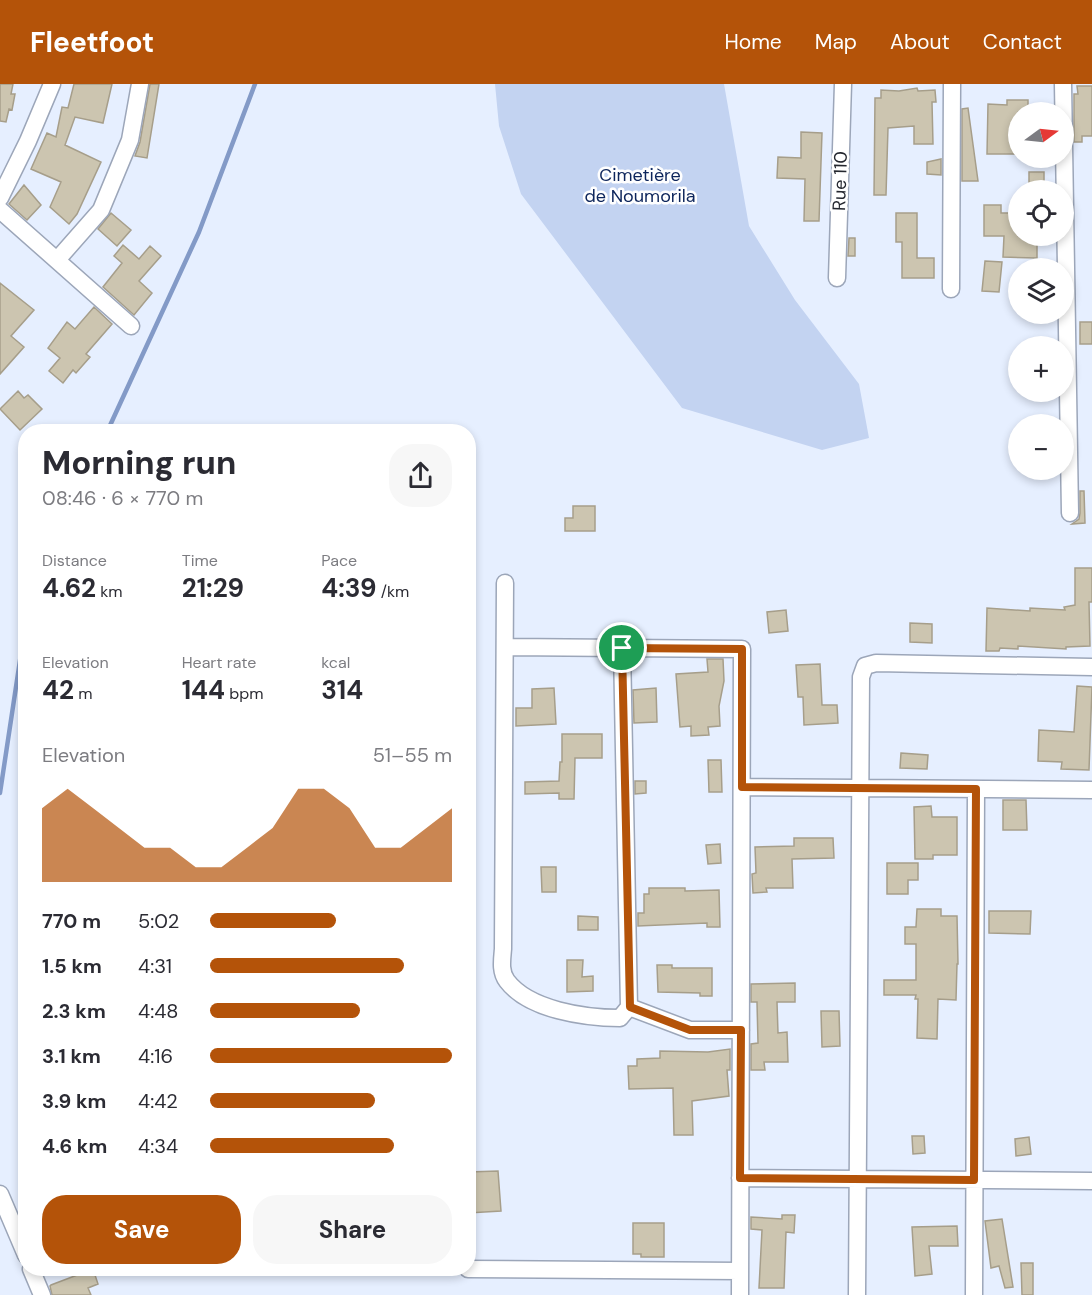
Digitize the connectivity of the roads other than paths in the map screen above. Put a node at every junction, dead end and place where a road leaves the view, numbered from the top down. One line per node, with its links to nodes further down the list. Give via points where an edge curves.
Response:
1 (52, 84): 6 (street)
2 (140, 84): 8 (street, via 130,140 101,210)
3 (843, 84): 9 (street, Rue 110)
4 (952, 84): 10 (street)
5 (1063, 84): 12 (street)
6 (0, 198)
7 (0, 210): 8 (street)
8 (57, 260): 11 (street)
9 (837, 278)
10 (951, 289)
11 (131, 326)
12 (1070, 513)
13 (505, 583): 14 (street)
14 (505, 647): 15 (street); 21 (street, via 501,965 506,980 530,1001 592,1018 620,1018)
15 (622, 648): 17 (street, via 742,649); 21 (street)
16 (1092, 667): 18 (street, via 876,663 865,666 861,677)
17 (742, 787): 18 (street); 22 (street)
18 (859, 788): 19 (street); 24 (street)
19 (976, 789): 20 (street); 25 (street)
20 (1092, 790)
21 (630, 1007): 22 (street, via 690,1030)
22 (741, 1030): 23 (street)
23 (740, 1178): 24 (street); 30 (street)
24 (857, 1179): 25 (street); 34 (street)
25 (974, 1180): 26 (street); 35 (street)
26 (1092, 1181)
27 (0, 1194): 28 (street)
28 (18, 1237)
29 (476, 1269): 30 (street)
30 (740, 1271): 33 (street)
31 (34, 1276): 32 (street)
32 (42, 1295)
33 (740, 1295)
34 (856, 1295)
35 (974, 1295)

